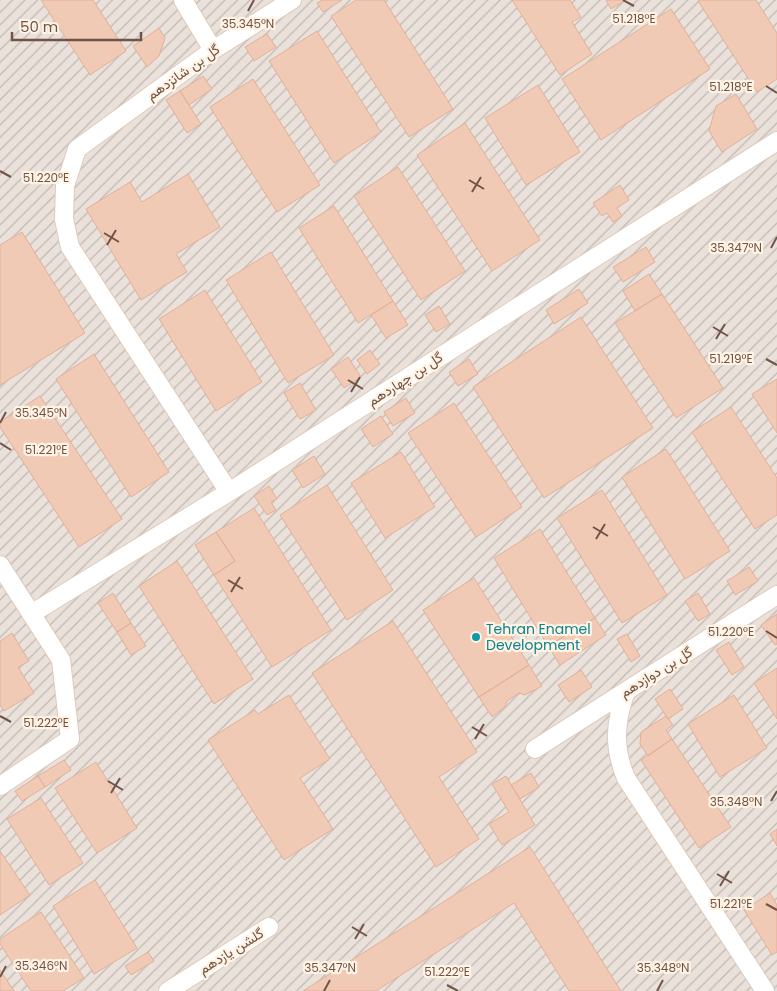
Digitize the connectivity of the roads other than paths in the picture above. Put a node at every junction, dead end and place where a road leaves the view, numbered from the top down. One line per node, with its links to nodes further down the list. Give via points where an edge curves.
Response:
1 (183, 0): 3 (street)
2 (292, 0): 3 (street, گل بن شانزدهم)
3 (214, 50): 5 (street, گل بن شانزدهم, via 77,149 65,186 64,219 70,247)
4 (777, 141): 5 (street, گل بن چهاردهم)
5 (229, 492): 8 (street, گل بن چهاردهم)
6 (0, 565): 8 (street)
7 (777, 595): 9 (street, گل بن دوازدهم)
8 (31, 614): 11 (street, via 61,660 70,739)
9 (626, 691): 10 (street, گل بن دوازدهم); 14 (street, via 619,710 617,734 618,760 626,778)
10 (535, 749)
11 (0, 786)
12 (270, 927): 13 (street, گلشن یازدهم)
13 (168, 991)
14 (764, 991)

